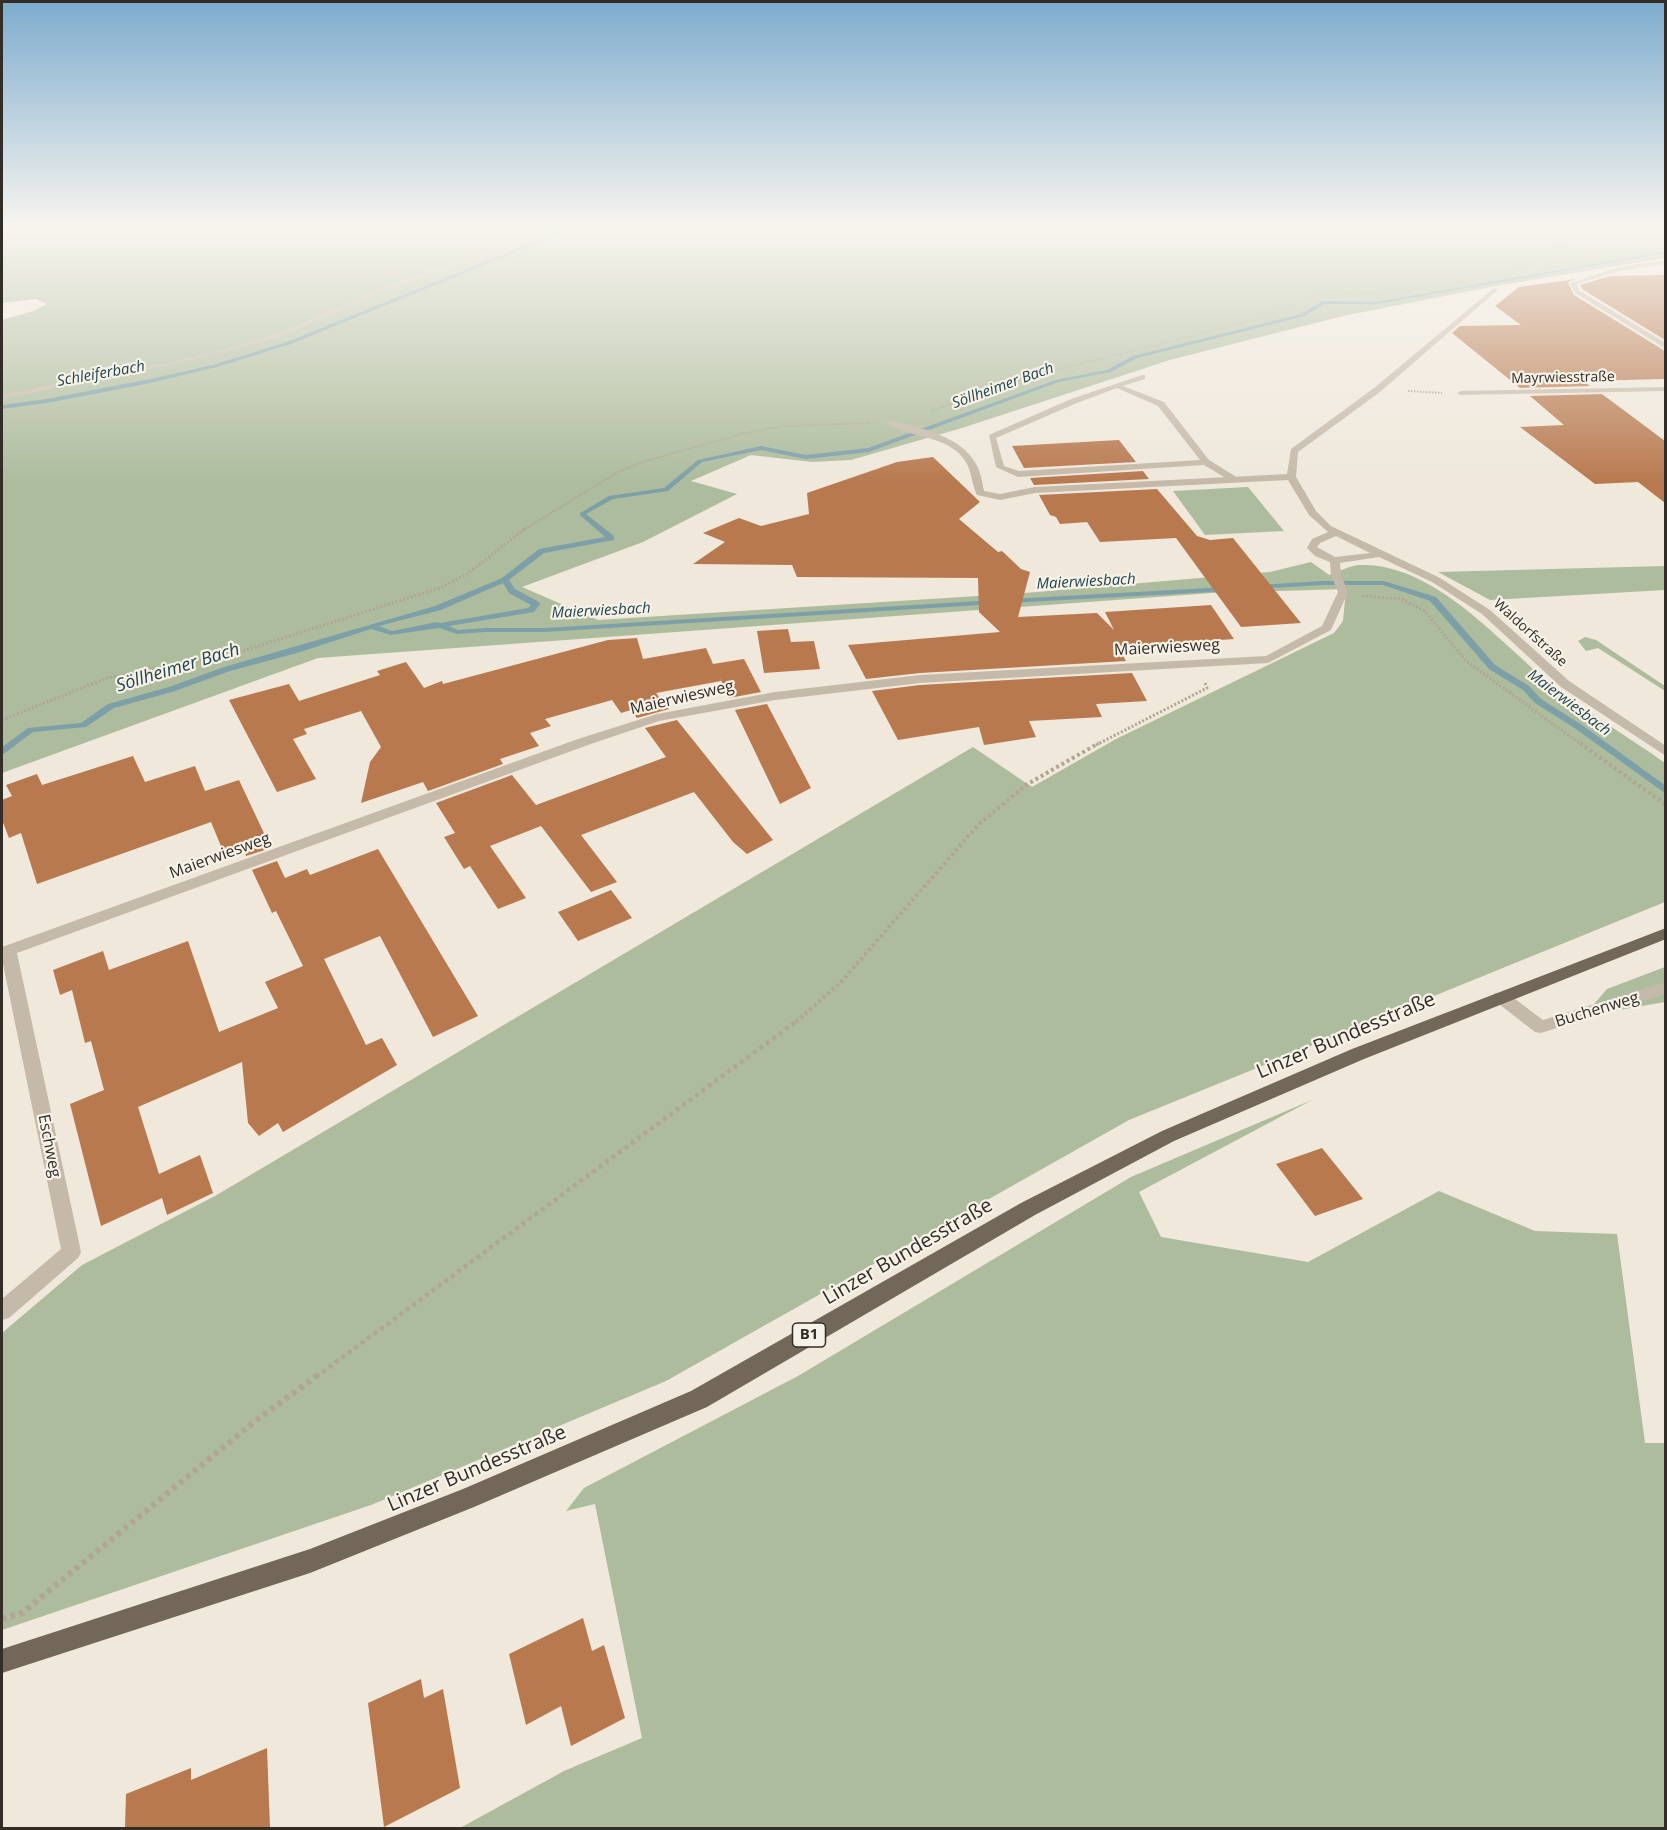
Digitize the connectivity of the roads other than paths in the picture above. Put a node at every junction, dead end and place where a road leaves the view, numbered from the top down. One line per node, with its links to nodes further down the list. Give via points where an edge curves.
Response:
1 (333, 312): 9 (lane, via 261,340 210,354)
2 (1467, 312): 12 (street, via 1377,390 1294,451)
3 (1610, 312): 4 (street)
4 (1665, 347)
5 (1142, 377): 6 (lane)
6 (1117, 386): 11 (lane, via 1161,404); 11 (lane, via 992,437 1000,467 1018,474)
7 (1665, 389): 8 (street, Mayrwiesstraße)
8 (1461, 393)
9 (2, 398)
10 (894, 424): 13 (street, via 952,444 971,464 980,493 987,497 1035,490)
11 (1206, 462): 13 (lane)
12 (1291, 477): 13 (street); 14 (street, Waldorfstraße, via 1312,513)
13 (1232, 478)
14 (1336, 533): 15 (street, Waldorfstraße); 16 (street, via 1317,541 1312,548 1318,555)
15 (1379, 554): 16 (street); 17 (street, Waldorfstraße, via 1436,580 1486,612 1565,684)
16 (1335, 561): 19 (street, Maierwiesweg, via 1343,594 1327,628 1268,659 920,679 775,696 657,718)
17 (1665, 752)
18 (1665, 933): 21 (main road, Linzer Bundesstraße / B1)
19 (5, 951): 22 (street, Eschweg, via 71,1252)
20 (1665, 988): 21 (street, Buchenweg, via 1541,1027)
21 (1501, 997): 23 (main road, Linzer Bundesstraße / B1, via 1168,1136 1028,1209 699,1399 310,1562)
22 (2, 1311)
23 (2, 1661)

